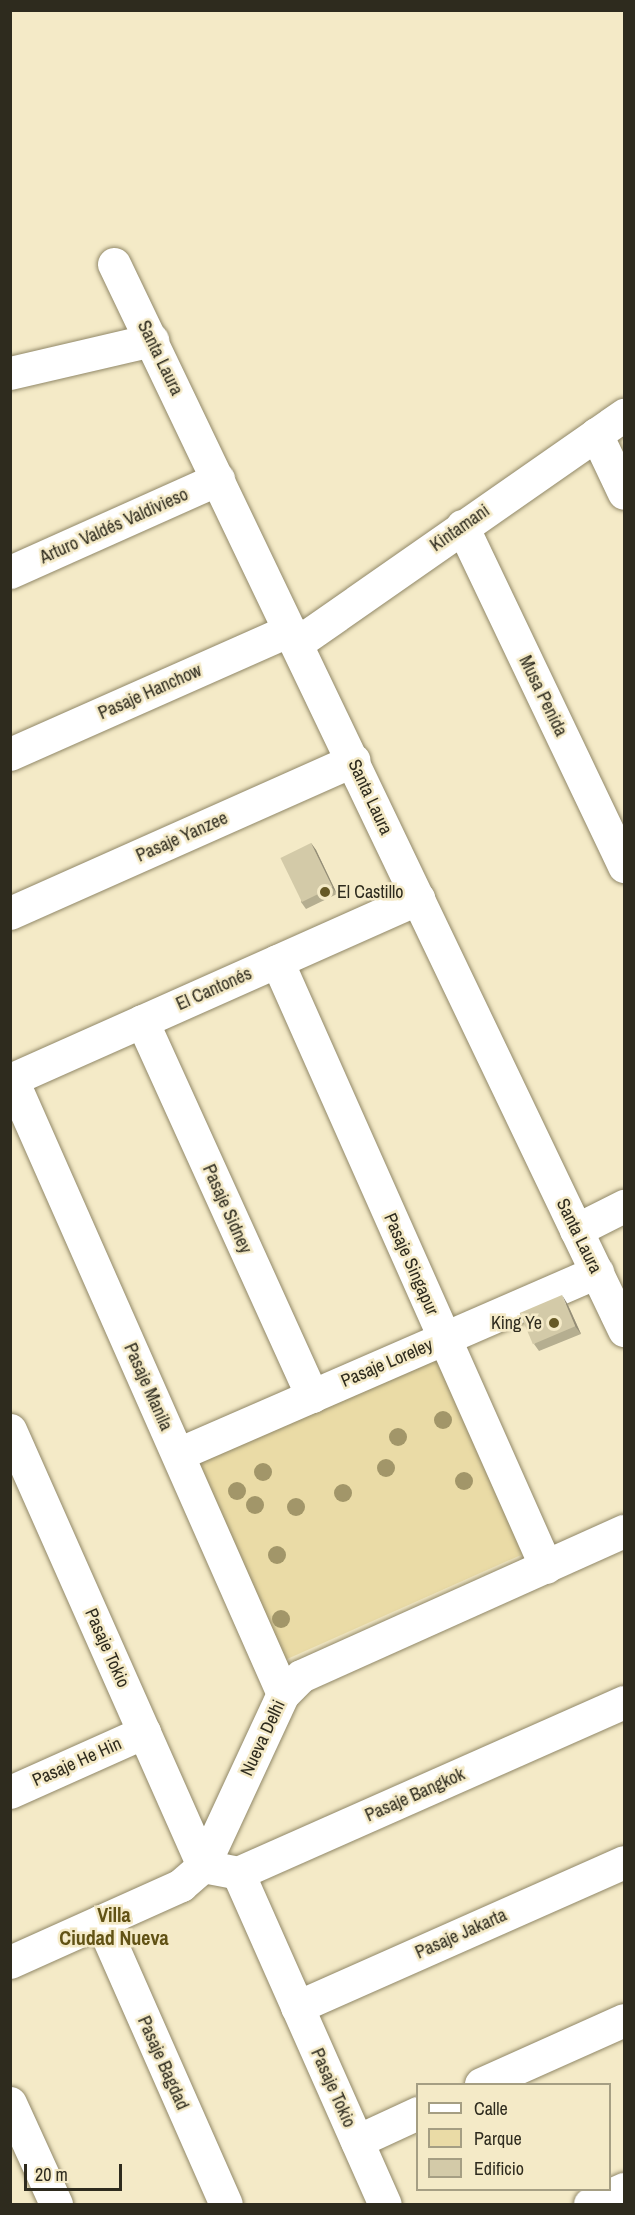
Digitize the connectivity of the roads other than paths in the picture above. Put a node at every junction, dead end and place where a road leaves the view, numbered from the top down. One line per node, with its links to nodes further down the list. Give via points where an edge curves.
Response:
1 (114, 264): 2 (street, Santa Laura)
2 (152, 340): 3 (street); 6 (street, Santa Laura)
3 (10, 373)
4 (624, 415): 5 (street, Kintamani)
5 (596, 434): 7 (street); 8 (street, Kintamani)
6 (218, 479): 9 (street, Arturo Valdés Valdivieso); 10 (street, Santa Laura)
7 (624, 493)
8 (462, 526): 10 (street, Kintamani); 13 (street, Musa Penida)
9 (10, 572)
10 (293, 636): 11 (street, Pasaje Hanchow); 12 (street, Santa Laura)
11 (10, 754)
12 (352, 760): 14 (street, Santa Laura); 15 (street, Pasaje Yanzee)
13 (624, 866)
14 (418, 897): 16 (street, El Cantonés); 20 (street, Santa Laura)
15 (10, 913)
16 (276, 961): 17 (street, El Cantonés); 23 (street, Pasaje Singapur)
17 (142, 1021): 18 (street, El Cantonés); 24 (street, Pasaje Sidney)
18 (11, 1080): 26 (street, Pasaje Manila)
19 (624, 1206): 20 (street)
20 (576, 1230): 21 (street, Santa Laura)
21 (597, 1272): 22 (street, Santa Laura); 23 (street, Pasaje Loreley)
22 (624, 1330)
23 (444, 1339): 24 (street, Pasaje Loreley); 28 (street, Pasaje Singapur)
24 (312, 1396): 26 (street, Pasaje Loreley)
25 (10, 1430): 31 (street, Pasaje Tokio)
26 (178, 1455): 29 (street, Pasaje Manila)
27 (624, 1530): 28 (street, Nueva Delhi)
28 (546, 1567): 29 (street, Nueva Delhi, via 301,1676)
29 (283, 1694): 34 (street, Nueva Delhi)
30 (624, 1702): 35 (street, Pasaje Bangkok)
31 (144, 1732): 32 (street, Pasaje He Hin); 34 (street, Pasaje Tokio)
32 (11, 1790)
33 (624, 1862): 38 (street, Pasaje Jakarta)
34 (203, 1866): 35 (street); 36 (street, Nueva Delhi, via 181,1885)
35 (238, 1873): 38 (street, Pasaje Tokio)
36 (101, 1921): 37 (street, Nueva Delhi); 46 (street, Pasaje Bagdad)
37 (10, 1962)
38 (297, 2007): 43 (street, Pasaje Tokio)
39 (624, 2020): 40 (street)
40 (485, 2083)
41 (10, 2103): 45 (street)
42 (416, 2113): 43 (street)
43 (357, 2140): 47 (street, Pasaje Tokio)
44 (624, 2189): 48 (street)
45 (56, 2205)
46 (226, 2205)
47 (385, 2205)
48 (590, 2205)

